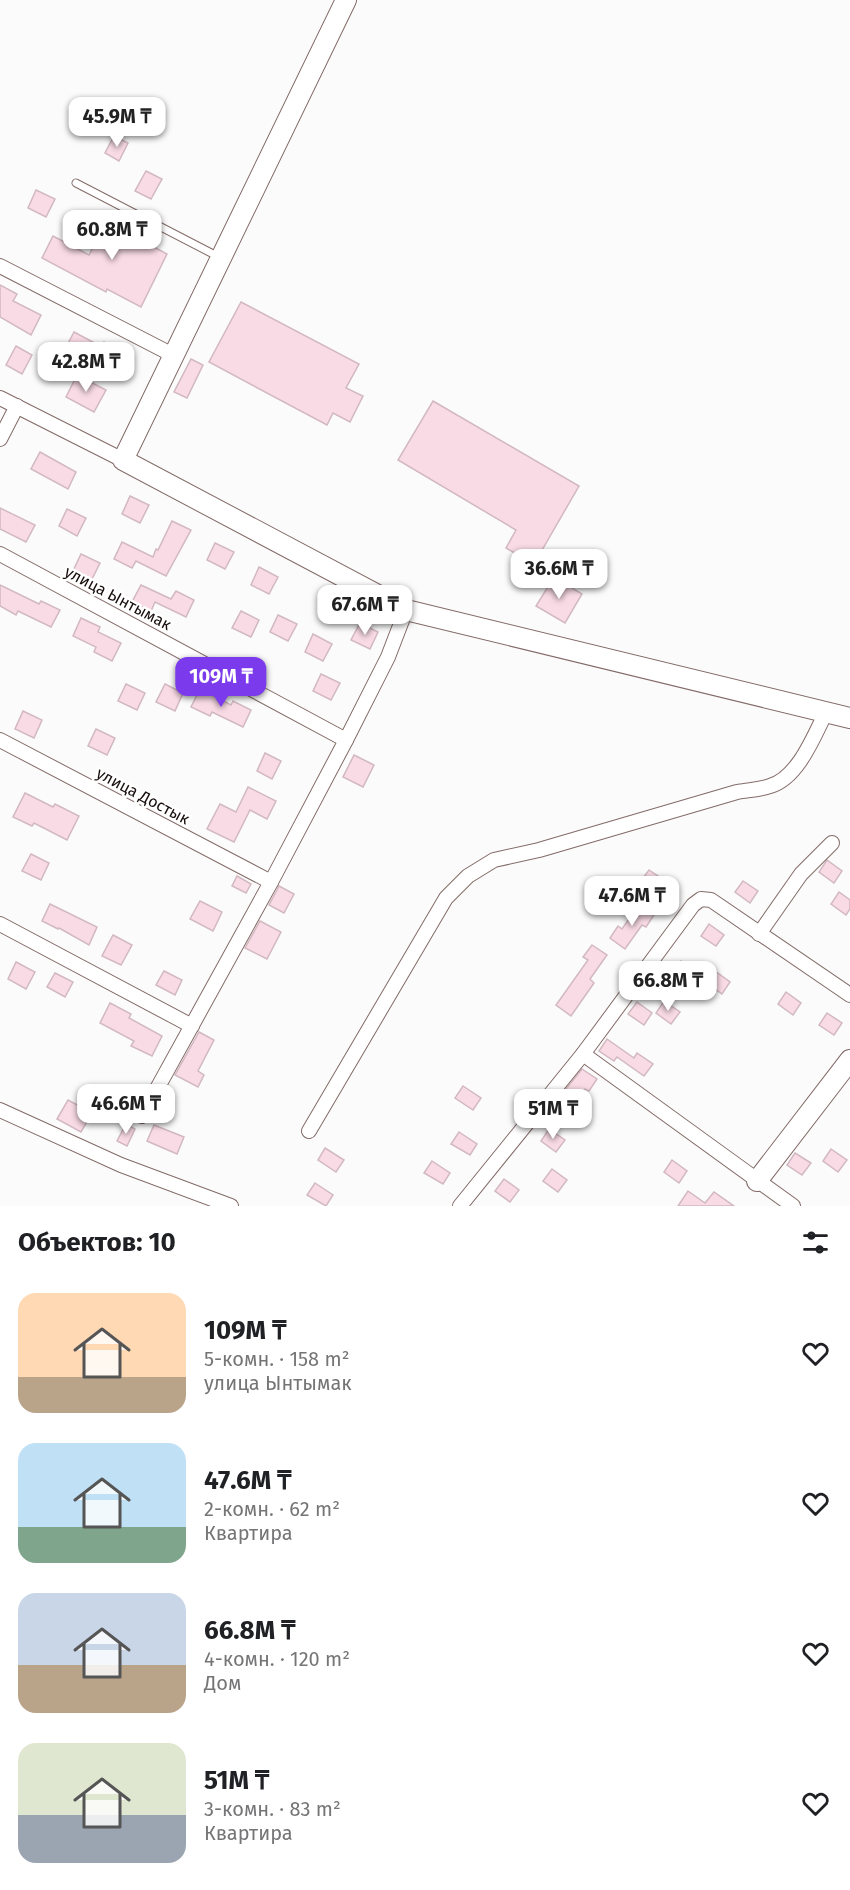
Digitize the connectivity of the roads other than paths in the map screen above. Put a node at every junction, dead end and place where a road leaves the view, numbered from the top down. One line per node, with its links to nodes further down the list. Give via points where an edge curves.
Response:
1 (346, 0): 3 (street)
2 (76, 183): 3 (lane)
3 (221, 258): 5 (street)
4 (0, 266): 5 (street)
5 (173, 355): 9 (street)
6 (0, 398): 7 (street)
7 (17, 406): 8 (street); 9 (street)
8 (0, 439)
9 (123, 460): 11 (street)
10 (0, 554): 15 (street, улица Ынтымак)
11 (406, 609): 12 (street); 15 (street, via 388,657)
12 (826, 712): 13 (street); 26 (street, via 805,754 786,777 770,786 494,860 468,876 446,898)
13 (850, 718)
14 (0, 740): 17 (street, улица Достык)
15 (346, 740): 17 (street)
16 (832, 843): 19 (street, via 801,874)
17 (271, 882): 21 (street)
18 (0, 924): 21 (street)
19 (759, 934): 20 (street); 22 (street, via 711,900 701,899)
20 (850, 995)
21 (192, 1026): 25 (street)
22 (583, 1054): 27 (street); 29 (street)
23 (850, 1060): 27 (street)
24 (0, 1110): 28 (street, via 121,1165)
25 (142, 1116)
26 (309, 1131)
27 (758, 1181): 30 (street)
28 (231, 1206)
29 (460, 1206)
30 (793, 1206)

